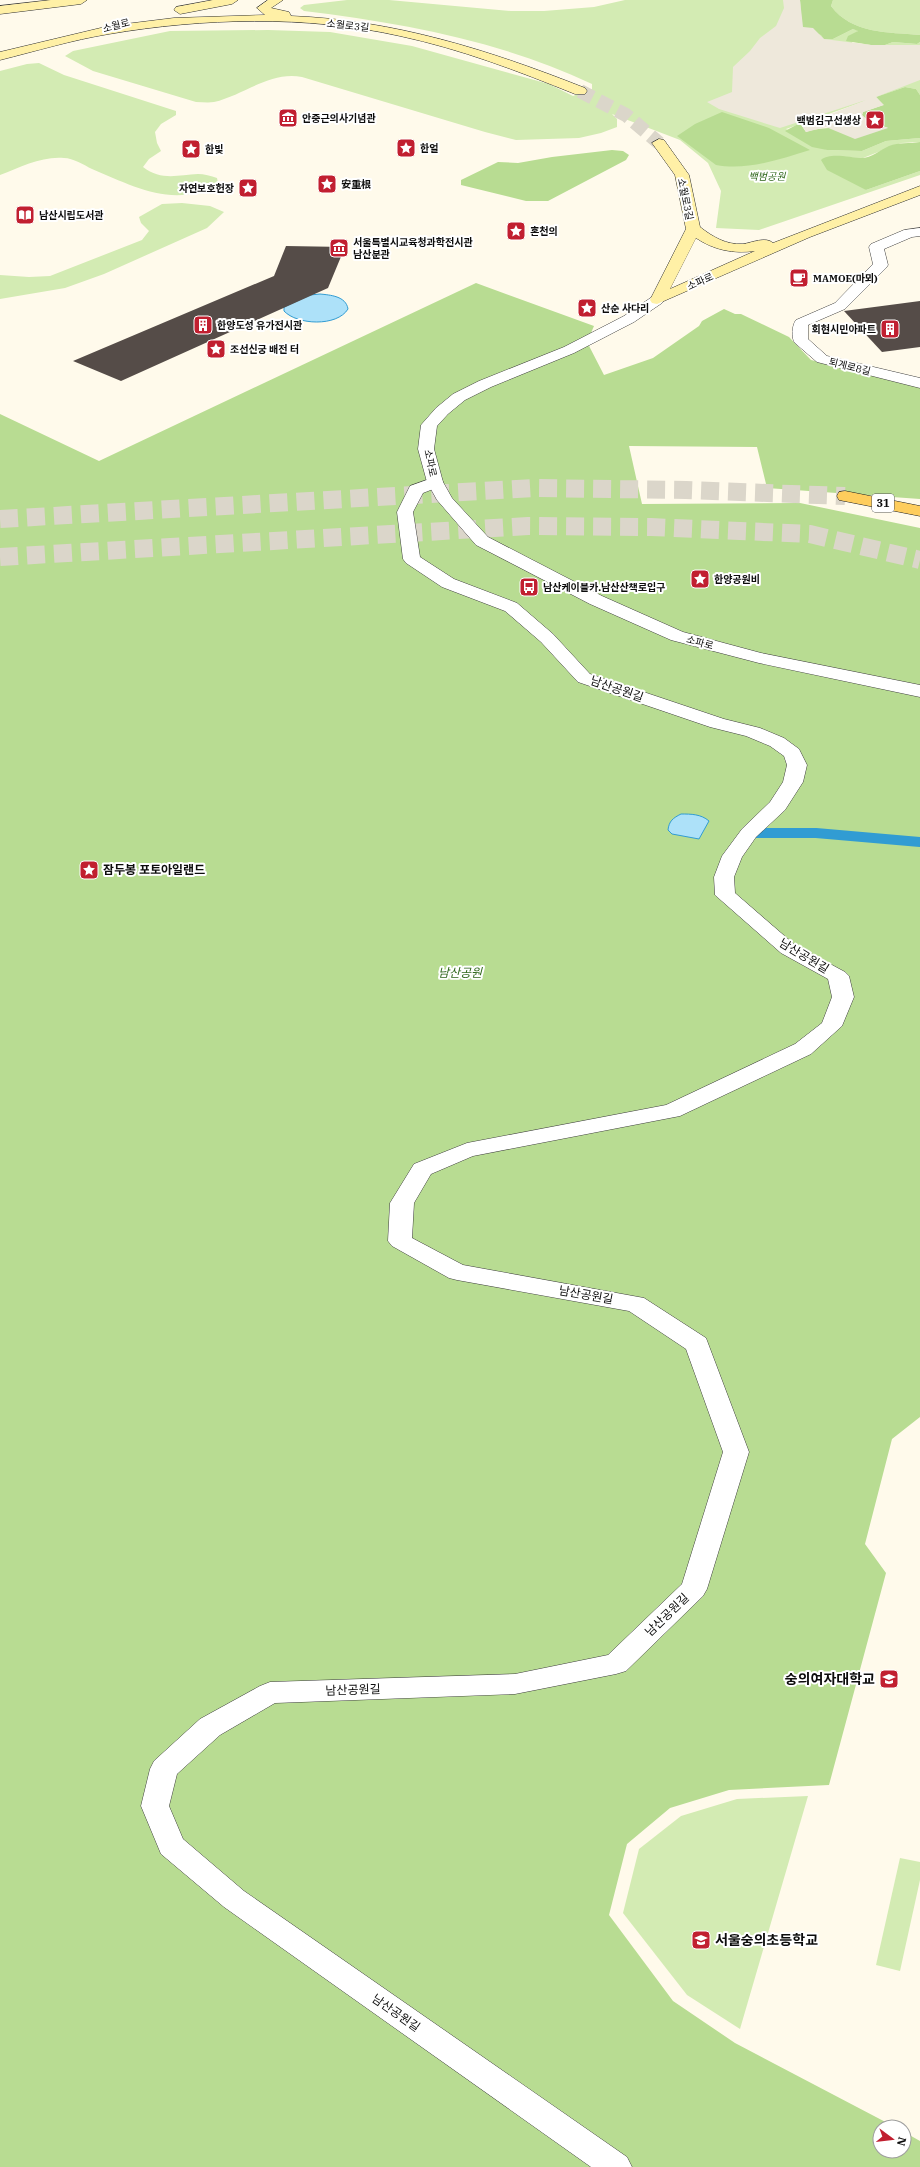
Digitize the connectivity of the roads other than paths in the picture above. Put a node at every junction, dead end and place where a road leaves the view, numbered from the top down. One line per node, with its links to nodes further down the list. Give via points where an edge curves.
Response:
1 (81, 0): 4 (main road)
2 (232, 0): 7 (main road, 소월로)
3 (277, 0): 5 (main road, via 263,8 270,13)
4 (0, 10)
5 (327, 22): 6 (main road, 소월로3길, via 238,19 182,21); 9 (main road, 소월로3길, via 372,27 449,45 525,69)
6 (108, 30): 8 (main road, 소월로)
7 (0, 51)
8 (0, 56)
9 (580, 91)
10 (659, 144): 12 (main road, 소월로3길, via 682,175)
11 (920, 190): 14 (main road, 소파로)
12 (692, 229): 14 (main road, via 711,243 729,248 753,248); 15 (main road, 소월로3길)
13 (920, 232): 16 (street, 퇴계로8길, via 909,233 876,247 881,265 840,306 801,323 800,340 822,359)
14 (805, 234): 15 (main road, 소파로)
15 (657, 300): 17 (street, 소파로, via 629,319 569,350 459,397 429,425 426,449)
16 (920, 383)
17 (435, 482): 20 (street, 소파로, via 445,500 482,541 596,600 676,636 759,658); 21 (street, 남산공원길, via 416,490 405,512 412,559 448,583 511,607 546,638 584,678 717,723 753,732 777,742 792,753 797,765 793,782 778,806 749,832 732,856 724,877 725,895 788,949 838,976 843,997 831,1026 803,1049 672,1111 467,1150 422,1169 402,1203 400,1241 457,1272 636,1304 697,1344 736,1452 694,1589 616,1664 515,1684 270,1693 210,1727 164,1769 155,1806 171,1846 234,1898)
18 (845, 496): 19 (main road, 31)
19 (920, 511)
20 (920, 691)
21 (616, 2167)

